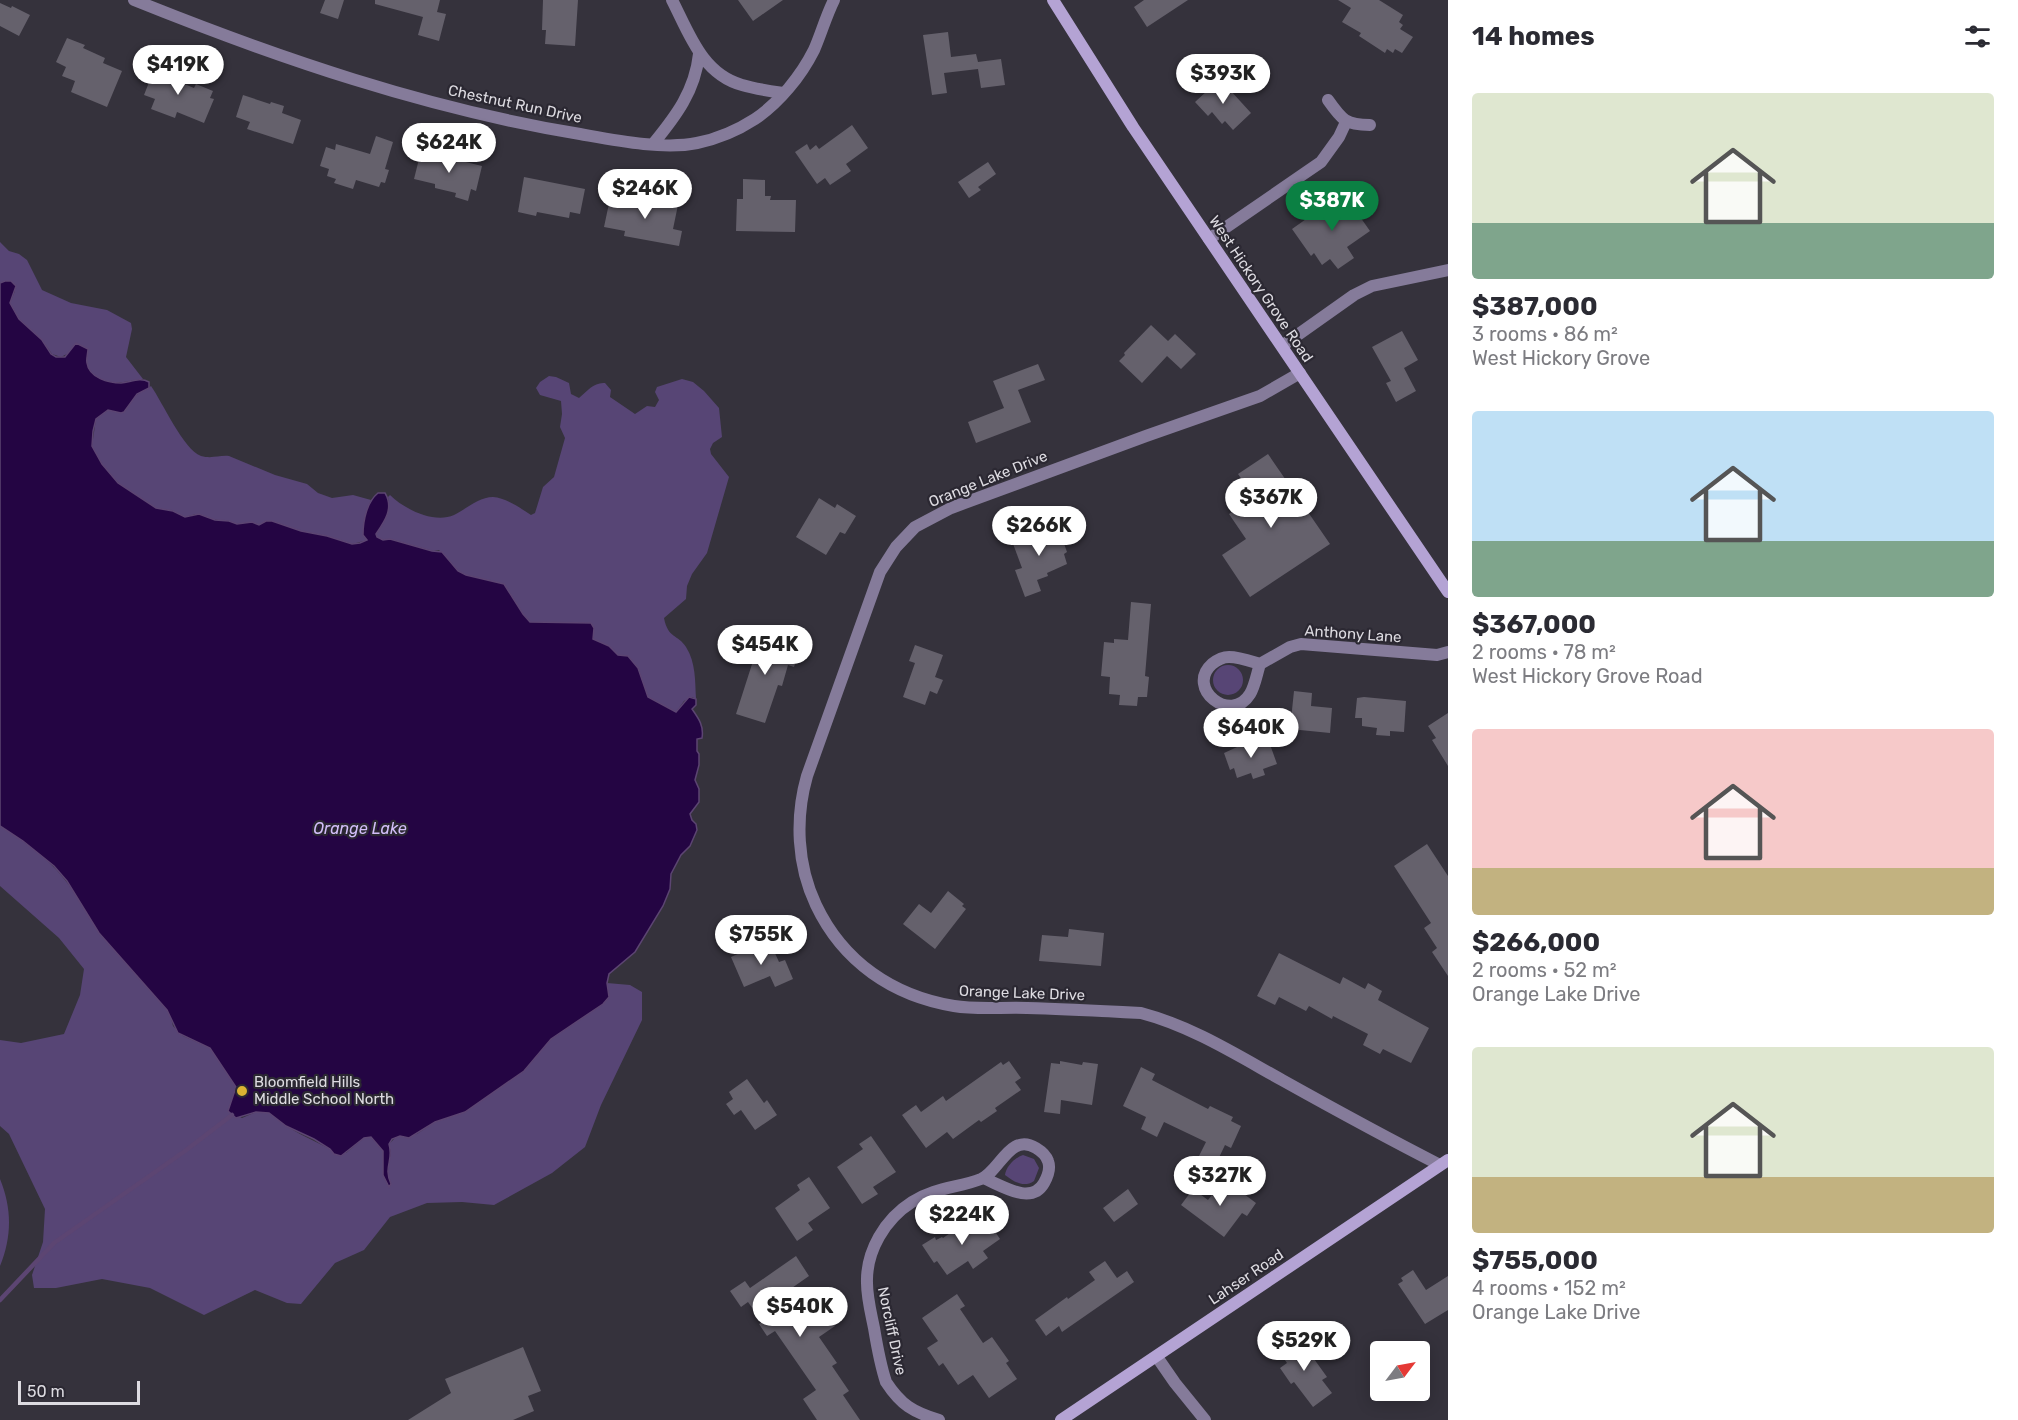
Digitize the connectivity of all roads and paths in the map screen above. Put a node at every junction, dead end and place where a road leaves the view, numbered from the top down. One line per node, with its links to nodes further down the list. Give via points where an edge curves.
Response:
1 (134, 0): 10 (street, Chestnut Run Drive, via 324,71 418,98 567,132)
2 (672, 0): 5 (street)
3 (834, 0): 6 (street, Chestnut Run Drive, via 814,50)
4 (1053, 0): 11 (street, West Hickory Grove Road)
5 (699, 54): 6 (street, via 718,74 740,85); 10 (street, via 694,83 685,102)
6 (784, 93): 10 (street, Chestnut Run Drive, via 756,118 733,131 697,143)
7 (1328, 100): 8 (street)
8 (1346, 122): 9 (street); 11 (street, via 1321,162)
9 (1370, 125)
10 (652, 144)
11 (1209, 239): 13 (street, West Hickory Grove Road)
12 (1448, 270): 13 (street, via 1372,286)
13 (1282, 346): 14 (street, West Hickory Grove Road)
14 (1300, 373): 15 (street, West Hickory Grove Road); 18 (street, Orange Lake Drive, via 1252,400 951,508 915,527 905,537 880,572 807,776 800,812 805,875 833,935 873,974 906,993 956,1006 1141,1013 1166,1020 1352,1119)
15 (1448, 592)
16 (1448, 652): 17 (street, Anthony Lane, via 1437,655 1301,644)
17 (1260, 664): 17 (street, via 1239,658 1218,659 1205,673 1206,692 1217,704 1238,704 1250,694)
18 (1444, 1162): 20 (street, Lahser Road)
19 (983, 1178): 19 (street, via 1029,1194 1043,1186 1049,1175 1048,1161 1032,1145 1016,1146); 21 (street, Norcliff Drive, via 929,1193 892,1218 874,1248 867,1272 868,1300 886,1382 904,1405)
20 (1157, 1357): 22 (street, Lahser Road); 23 (street)
21 (939, 1420)
22 (1061, 1420)
23 (1205, 1420)

